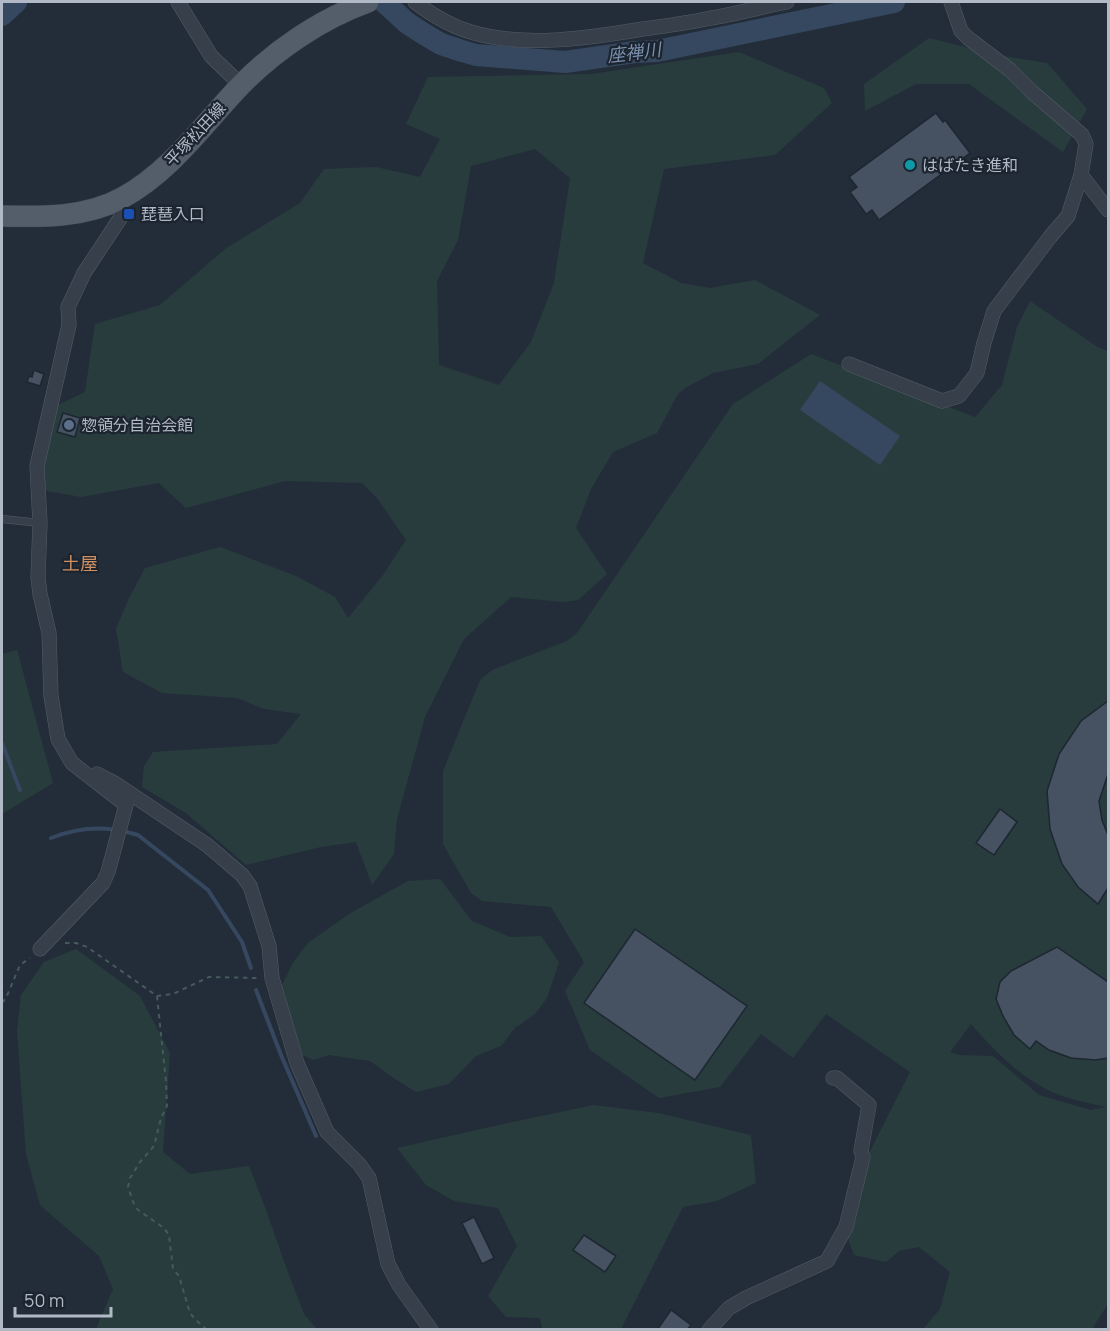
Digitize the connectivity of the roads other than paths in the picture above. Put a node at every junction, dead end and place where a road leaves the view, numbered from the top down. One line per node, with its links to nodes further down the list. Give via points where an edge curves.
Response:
1 (178, 2): 6 (street, via 211,56)
2 (367, 2): 6 (main road, 平塚松田線, via 300,37 263,63)
3 (415, 2): 4 (street, via 448,24 472,33 556,41 711,18)
4 (787, 2)
5 (951, 2): 7 (street, via 961,31 968,39 1010,70 1082,135 1086,144)
6 (241, 85): 8 (main road, 平塚松田線, via 168,164)
7 (1081, 175): 9 (street); 11 (street, via 1068,216 994,311 977,373 959,396 942,401)
8 (121, 198): 10 (main road, 平塚松田線, via 74,214); 13 (street, via 121,217 84,273 68,307 69,325 37,466)
9 (1108, 209)
10 (2, 216)
11 (849, 364)
12 (2, 519): 13 (lane)
13 (40, 523): 14 (street, via 38,577 49,633 51,696 58,739)
14 (63, 747): 15 (street, via 72,763 126,805 103,883); 17 (street, via 89,769 207,845 250,886 297,1063 327,1132 369,1178 388,1264)
15 (40, 949)
16 (833, 1078): 18 (street, via 869,1105 863,1157 846,1227 827,1261 746,1298 729,1308)
17 (431, 1329)
18 (709, 1329)

